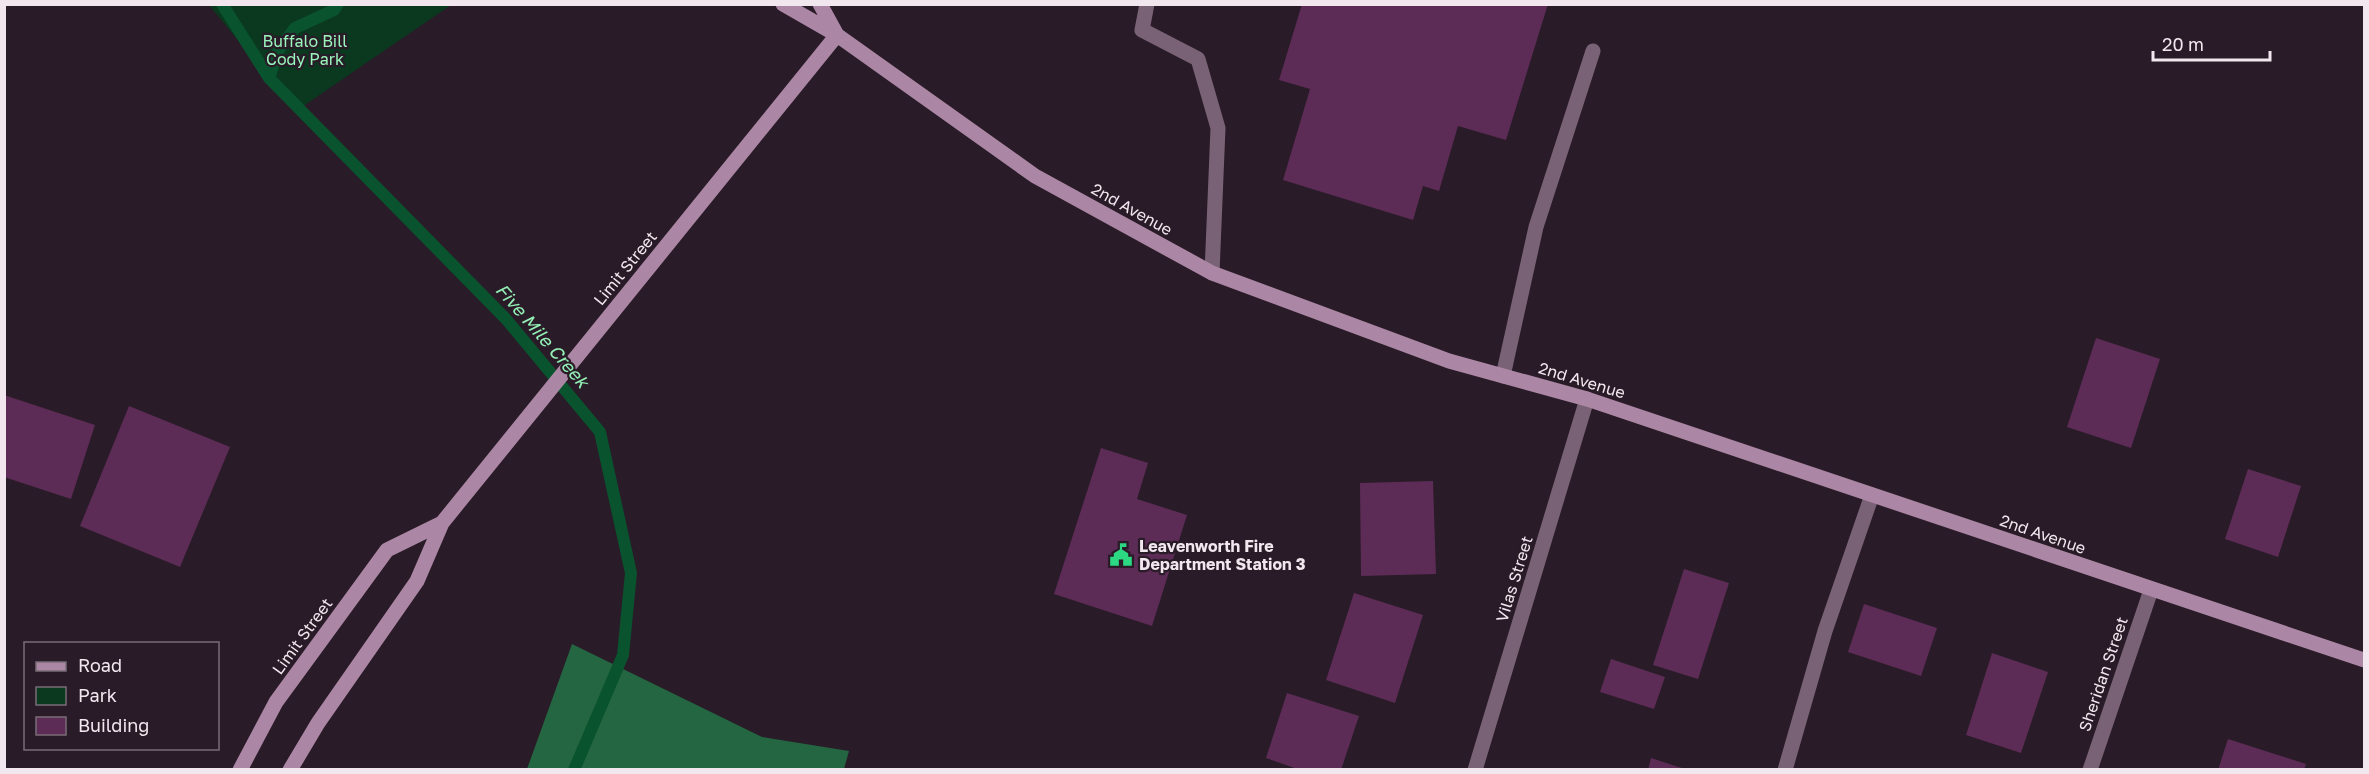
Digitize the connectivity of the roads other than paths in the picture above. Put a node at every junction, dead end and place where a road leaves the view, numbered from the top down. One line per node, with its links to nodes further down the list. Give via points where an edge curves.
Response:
1 (783, 4): 4 (street)
2 (820, 4): 4 (street)
3 (1147, 4): 6 (street, via 1142,30 1198,59 1218,128)
4 (837, 35): 6 (street, 2nd Avenue, via 1035,176); 10 (street, Limit Street)
5 (1593, 51): 7 (street, via 1536,227)
6 (1212, 273): 7 (street, 2nd Avenue, via 1439,357)
7 (1503, 375): 8 (street, 2nd Avenue)
8 (1587, 399): 9 (street, 2nd Avenue); 15 (street, Vilas Street)
9 (1872, 495): 11 (street, 2nd Avenue); 16 (street, via 1825,630)
10 (442, 523): 13 (street, Limit Street, via 387,549 276,702); 14 (street, Limit Street, via 417,581)
11 (2151, 590): 12 (street, 2nd Avenue); 17 (street, Sheridan Street)
12 (2364, 660)
13 (240, 770)
14 (290, 770)
15 (1475, 770)
16 (1785, 770)
17 (2090, 770)

